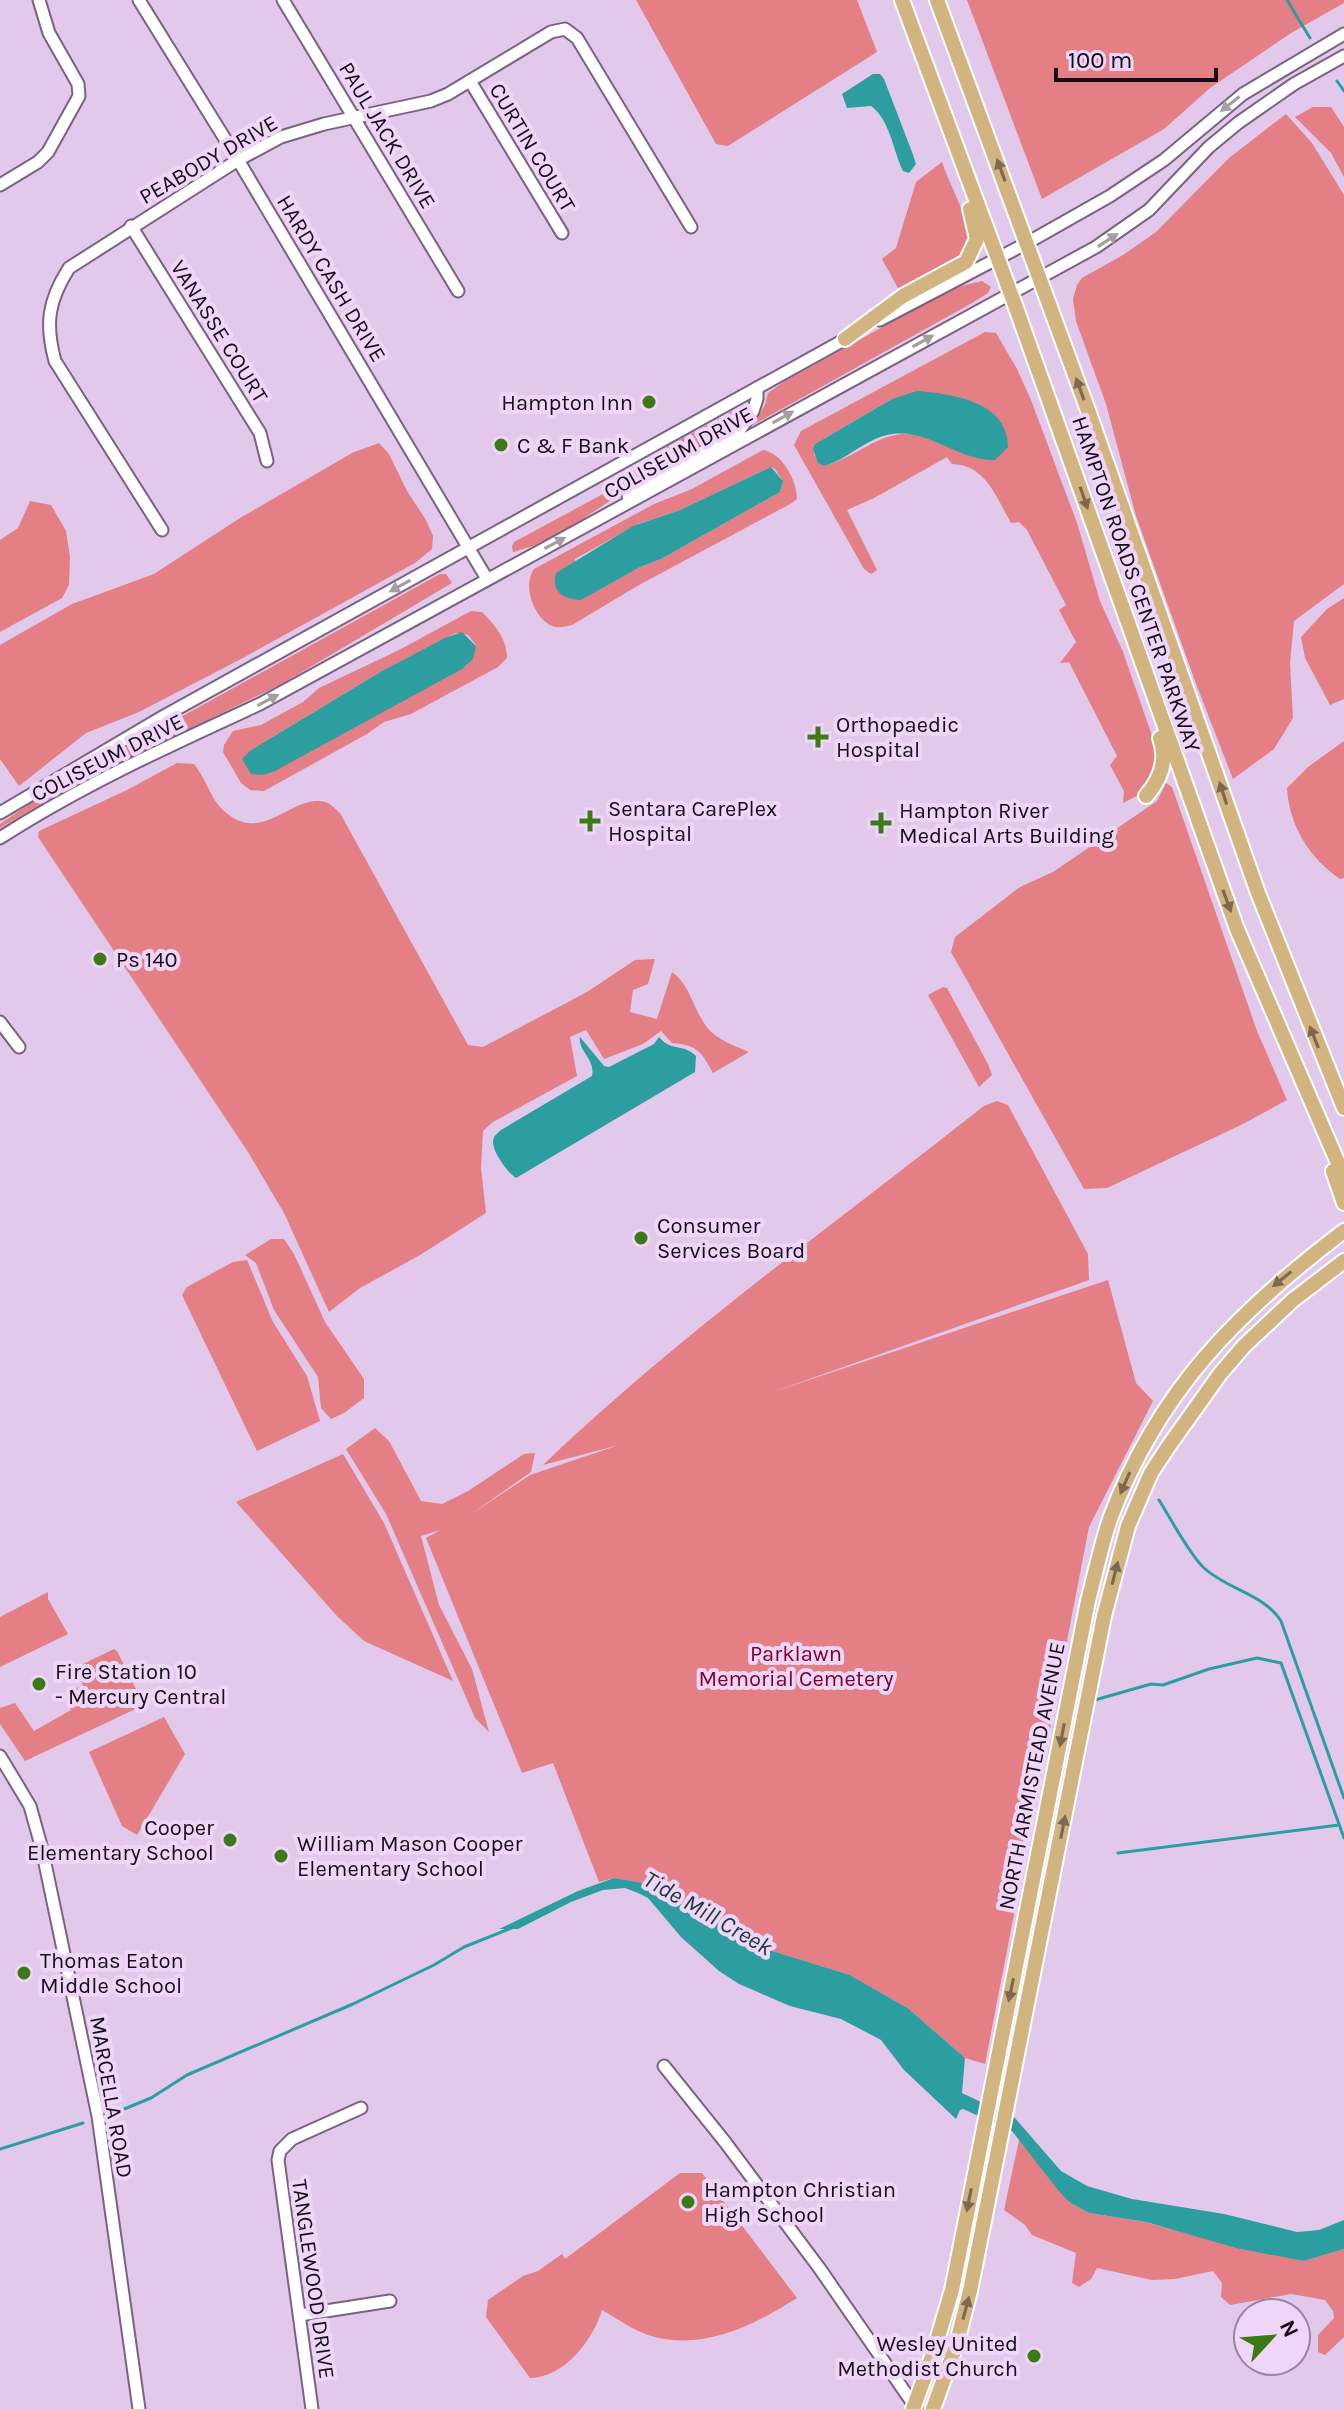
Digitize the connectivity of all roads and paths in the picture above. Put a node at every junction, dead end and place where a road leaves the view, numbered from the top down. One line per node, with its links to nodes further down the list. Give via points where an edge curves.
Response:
1 (39, 0): 12 (street, via 79,96 48,152)
2 (139, 0): 11 (street, HARDY CASH DRIVE)
3 (283, 0): 10 (street, PAUL JACK DRIVE)
4 (902, 0): 7 (main road, HAMPTON ROADS CENTER PARKWAY)
5 (937, 0): 16 (main road, HAMPTON ROADS CENTER PARKWAY, one-way to 5)
6 (1344, 34): 16 (street, COLISEUM DRIVE, one-way to 16, via 1243,94 1132,183)
7 (920, 48): 17 (main road, HAMPTON ROADS CENTER PARKWAY); 21 (main road, via 975,224 975,245 961,265 903,296)
8 (1344, 56): 18 (street, COLISEUM DRIVE, one-way to 8, via 1117,234 1160,200 1238,123)
9 (470, 81): 10 (street, PEABODY DRIVE, via 431,101); 14 (street, PEABODY DRIVE, via 551,32 565,29 577,38); 15 (street, CURTIN COURT)
10 (355, 118): 11 (street, PEABODY DRIVE, via 302,129); 19 (street, PAUL JACK DRIVE)
11 (238, 160): 13 (street, PEABODY DRIVE); 26 (street, HARDY CASH DRIVE)
12 (0, 185)
13 (131, 226): 23 (street, VANASSE COURT, via 260,433); 25 (street, PEABODY DRIVE, via 69,268 57,288 48,335 55,361)
14 (691, 227)
15 (562, 233)
16 (1027, 243): 17 (street, COLISEUM DRIVE); 18 (main road, HAMPTON ROADS CENTER PARKWAY)
17 (998, 258): 20 (main road, HAMPTON ROADS CENTER PARKWAY); 21 (street, COLISEUM DRIVE)
18 (1040, 277): 20 (street, COLISEUM DRIVE); 35 (main road, HAMPTON ROADS CENTER PARKWAY, one-way to 18, via 1258,893)
19 (458, 291)
20 (1011, 293): 24 (street, COLISEUM DRIVE, one-way to 20); 27 (main road, HAMPTON ROADS CENTER PARKWAY, one-way to 27)
21 (845, 339): 22 (street, COLISEUM DRIVE)
22 (757, 388): 24 (street, via 753,411 740,430 649,481); 26 (street, COLISEUM DRIVE)
23 (267, 461)
24 (582, 529): 28 (street, COLISEUM DRIVE, one-way to 24)
25 (162, 530)
26 (468, 549): 28 (street, HARDY CASH DRIVE); 30 (street, COLISEUM DRIVE, one-way to 30)
27 (1110, 574): 29 (main road, via 1118,621 1163,745 1161,775); 34 (main road, HAMPTON ROADS CENTER PARKWAY, one-way to 34, via 1237,929)
28 (487, 579): 31 (street, COLISEUM DRIVE, one-way to 28, via 43,810 260,704)
29 (1146, 796)
30 (0, 813)
31 (0, 838)
32 (0, 1022): 33 (street)
33 (19, 1047)
34 (1287, 1047): 36 (main road, HAMPTON ROADS CENTER PARKWAY); 37 (main road, via 1304,1107)
35 (1344, 1108)
36 (1344, 1177)
37 (1344, 1206): 39 (main road, via 1339,1225)
38 (1344, 1231): 39 (main road, NORTH ARMISTEAD AVENUE)
39 (1304, 1261): 47 (main road, NORTH ARMISTEAD AVENUE, one-way to 47, via 1227,1330 1174,1396 1141,1451 1109,1522 1088,1601 952,2290)
40 (1344, 1261): 41 (main road, NORTH ARMISTEAD AVENUE)
41 (1338, 1270): 50 (main road, NORTH ARMISTEAD AVENUE, one-way to 41, via 970,2291 1104,1616 1128,1526 1157,1463 1220,1374 1264,1326)
42 (0, 1756): 48 (street, MARCELLA ROAD, via 30,1806 42,1849 98,2116)
43 (664, 2066): 47 (street, via 820,2269)
44 (361, 2108): 46 (street, TANGLEWOOD DRIVE, via 292,2139 280,2151)
45 (390, 2301): 46 (street)
46 (300, 2315): 49 (street, TANGLEWOOD DRIVE)
47 (914, 2408)
48 (139, 2409)
49 (312, 2409)
50 (933, 2409)

